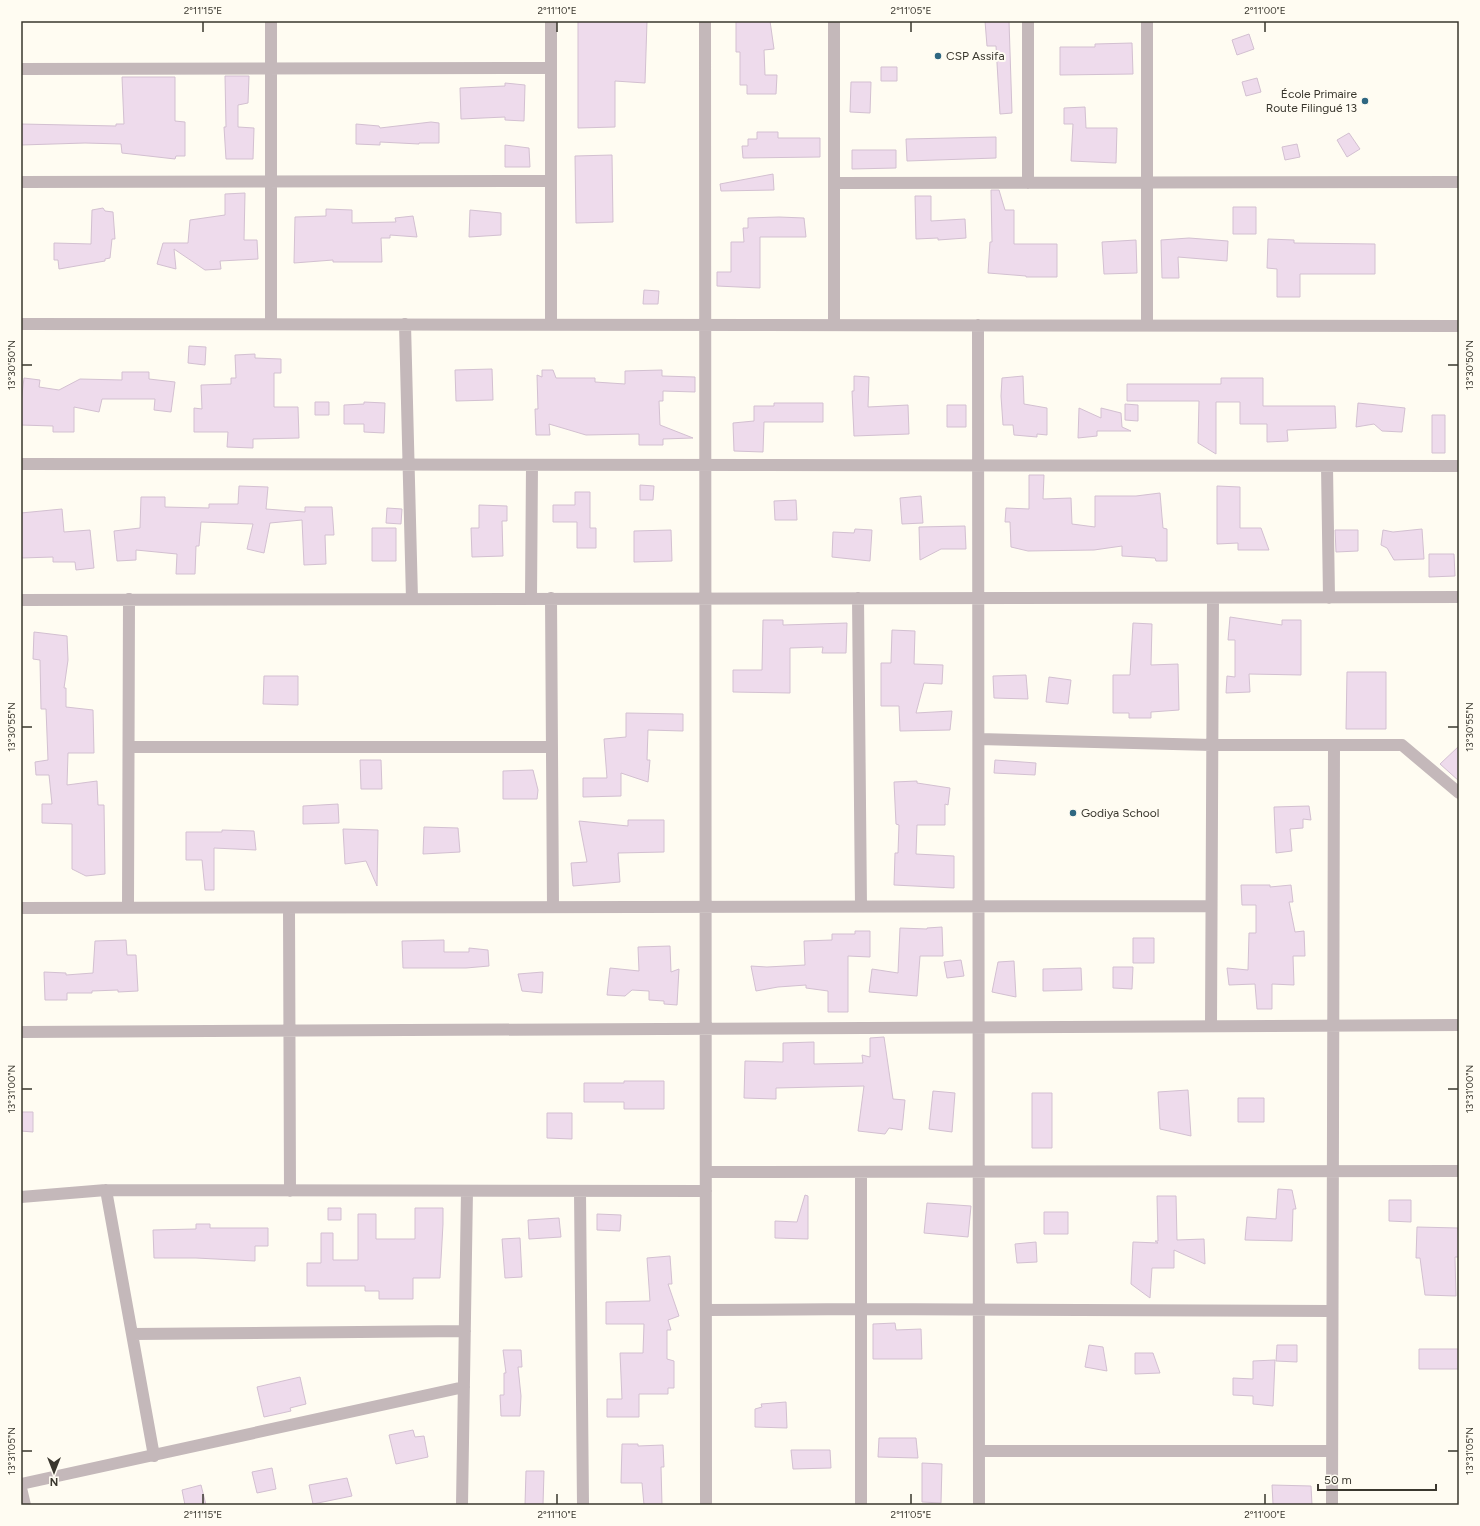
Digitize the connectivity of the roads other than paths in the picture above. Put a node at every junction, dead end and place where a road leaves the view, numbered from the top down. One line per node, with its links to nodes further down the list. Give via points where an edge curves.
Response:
1 (271, 21): 7 (street)
2 (551, 21): 8 (street)
3 (705, 21): 21 (street)
4 (834, 21): 15 (street)
5 (1028, 21): 16 (street)
6 (1147, 21): 13 (street)
7 (271, 68): 8 (street); 9 (street); 12 (street)
8 (551, 68): 10 (street)
9 (21, 69)
10 (551, 181): 12 (street); 20 (street)
11 (21, 182): 12 (street)
12 (271, 182): 18 (street)
13 (1147, 182): 14 (street); 16 (street); 24 (street)
14 (1459, 182)
15 (834, 183): 16 (street); 22 (street)
16 (1028, 183)
17 (21, 324): 18 (street)
18 (271, 324): 19 (street)
19 (405, 324): 20 (street); 27 (street)
20 (551, 324): 21 (street)
21 (705, 325): 22 (street); 29 (street)
22 (834, 325): 23 (street)
23 (978, 325): 24 (street); 30 (street)
24 (1147, 325): 25 (street)
25 (1459, 326)
26 (21, 464): 27 (street)
27 (408, 465): 28 (street); 41 (street)
28 (532, 465): 29 (street); 42 (street)
29 (706, 465): 30 (street); 35 (street)
30 (978, 466): 31 (street); 37 (street)
31 (1327, 466): 32 (street); 39 (street)
32 (1459, 466)
33 (1459, 597): 39 (street)
34 (551, 598): 35 (street); 42 (street); 47 (street)
35 (706, 598): 36 (street); 54 (street)
36 (858, 598): 37 (street); 50 (street)
37 (979, 598): 38 (street); 44 (street)
38 (1213, 598): 39 (street); 45 (street)
39 (1329, 598)
40 (128, 599): 41 (street); 43 (street); 48 (street)
41 (412, 599): 42 (street)
42 (531, 599)
43 (21, 600)
44 (979, 739): 45 (street); 51 (street)
45 (1212, 745): 46 (street); 52 (street)
46 (1334, 745): 49 (street, via 1402,745); 60 (street)
47 (551, 747): 48 (street); 53 (street)
48 (129, 748): 56 (street)
49 (1459, 793)
50 (861, 906): 51 (street); 54 (street)
51 (979, 906): 52 (street); 61 (street)
52 (1211, 906): 59 (street)
53 (553, 907): 54 (street); 57 (street)
54 (706, 907): 62 (street)
55 (21, 908): 56 (street)
56 (128, 908): 57 (street)
57 (290, 908): 63 (street)
58 (1459, 1025): 60 (street)
59 (1211, 1026): 60 (street); 61 (street)
60 (1333, 1026): 65 (street)
61 (979, 1027): 62 (street); 69 (street)
62 (706, 1028): 63 (street); 67 (street)
63 (290, 1030): 64 (street); 71 (street)
64 (21, 1032)
65 (1333, 1171): 66 (street); 69 (street); 79 (street)
66 (1459, 1171)
67 (706, 1172): 68 (street); 73 (street)
68 (862, 1172): 69 (street); 76 (street)
69 (979, 1172): 77 (street)
70 (106, 1190): 71 (street); 75 (street); 81 (street)
71 (290, 1191): 72 (street)
72 (467, 1191): 74 (street); 80 (street)
73 (706, 1191): 74 (street); 78 (street)
74 (580, 1192): 90 (street)
75 (21, 1197)
76 (861, 1309): 77 (street); 78 (street); 92 (street)
77 (979, 1309): 79 (street); 84 (street)
78 (706, 1310): 91 (street)
79 (1332, 1311): 83 (street)
80 (465, 1331): 81 (street); 82 (street)
81 (132, 1334): 85 (street)
82 (464, 1387): 85 (street); 89 (street)
83 (1332, 1451): 84 (street); 94 (street)
84 (979, 1452): 93 (street)
85 (154, 1456): 86 (street)
86 (21, 1484)
87 (21, 1488): 88 (street)
88 (25, 1505)
89 (462, 1505)
90 (583, 1505)
91 (706, 1505)
92 (861, 1505)
93 (979, 1505)
94 (1332, 1505)

